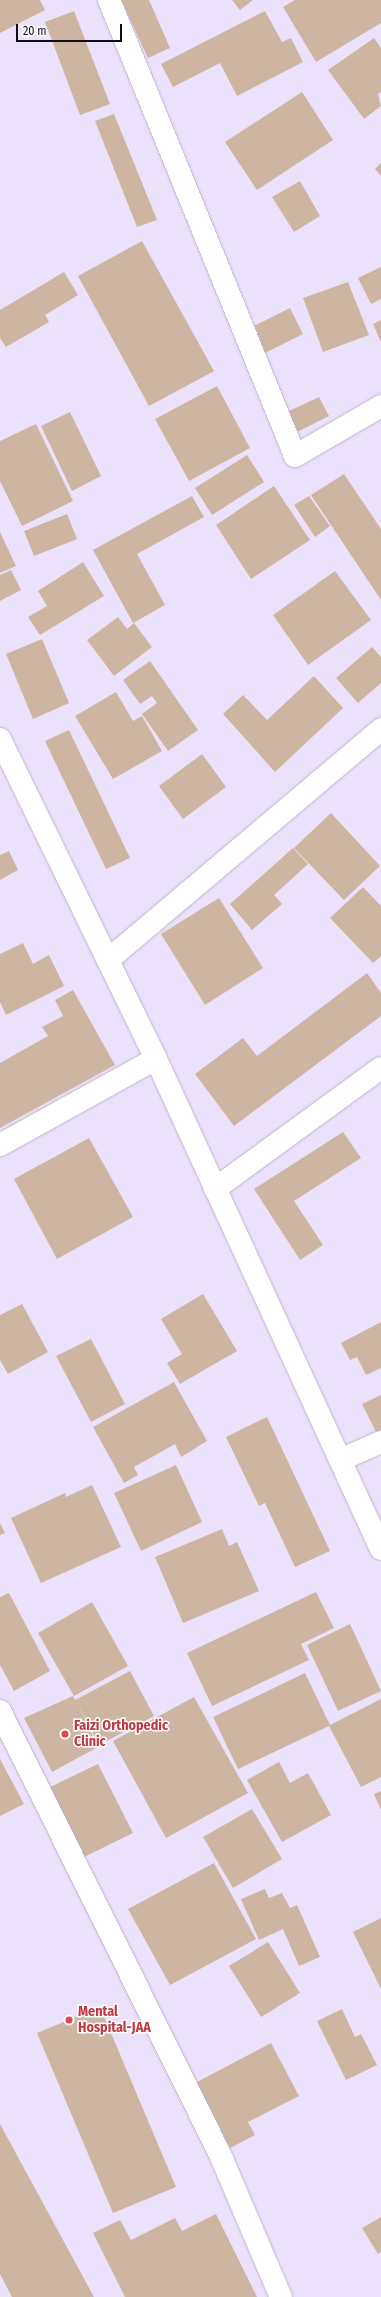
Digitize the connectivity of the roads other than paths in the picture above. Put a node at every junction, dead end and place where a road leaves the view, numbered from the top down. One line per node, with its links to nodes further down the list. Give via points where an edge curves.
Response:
1 (109, 0): 2 (street, via 295,456)
2 (381, 406)
3 (381, 729): 5 (street)
4 (0, 739): 5 (street)
5 (108, 960): 6 (street)
6 (156, 1059): 8 (street); 9 (street)
7 (381, 1068): 9 (street)
8 (0, 1146)
9 (214, 1189): 11 (street)
10 (381, 1442): 11 (street)
11 (340, 1460): 12 (street)
12 (381, 1549)
13 (0, 1711): 14 (street, via 222,2159)
14 (281, 2297)

